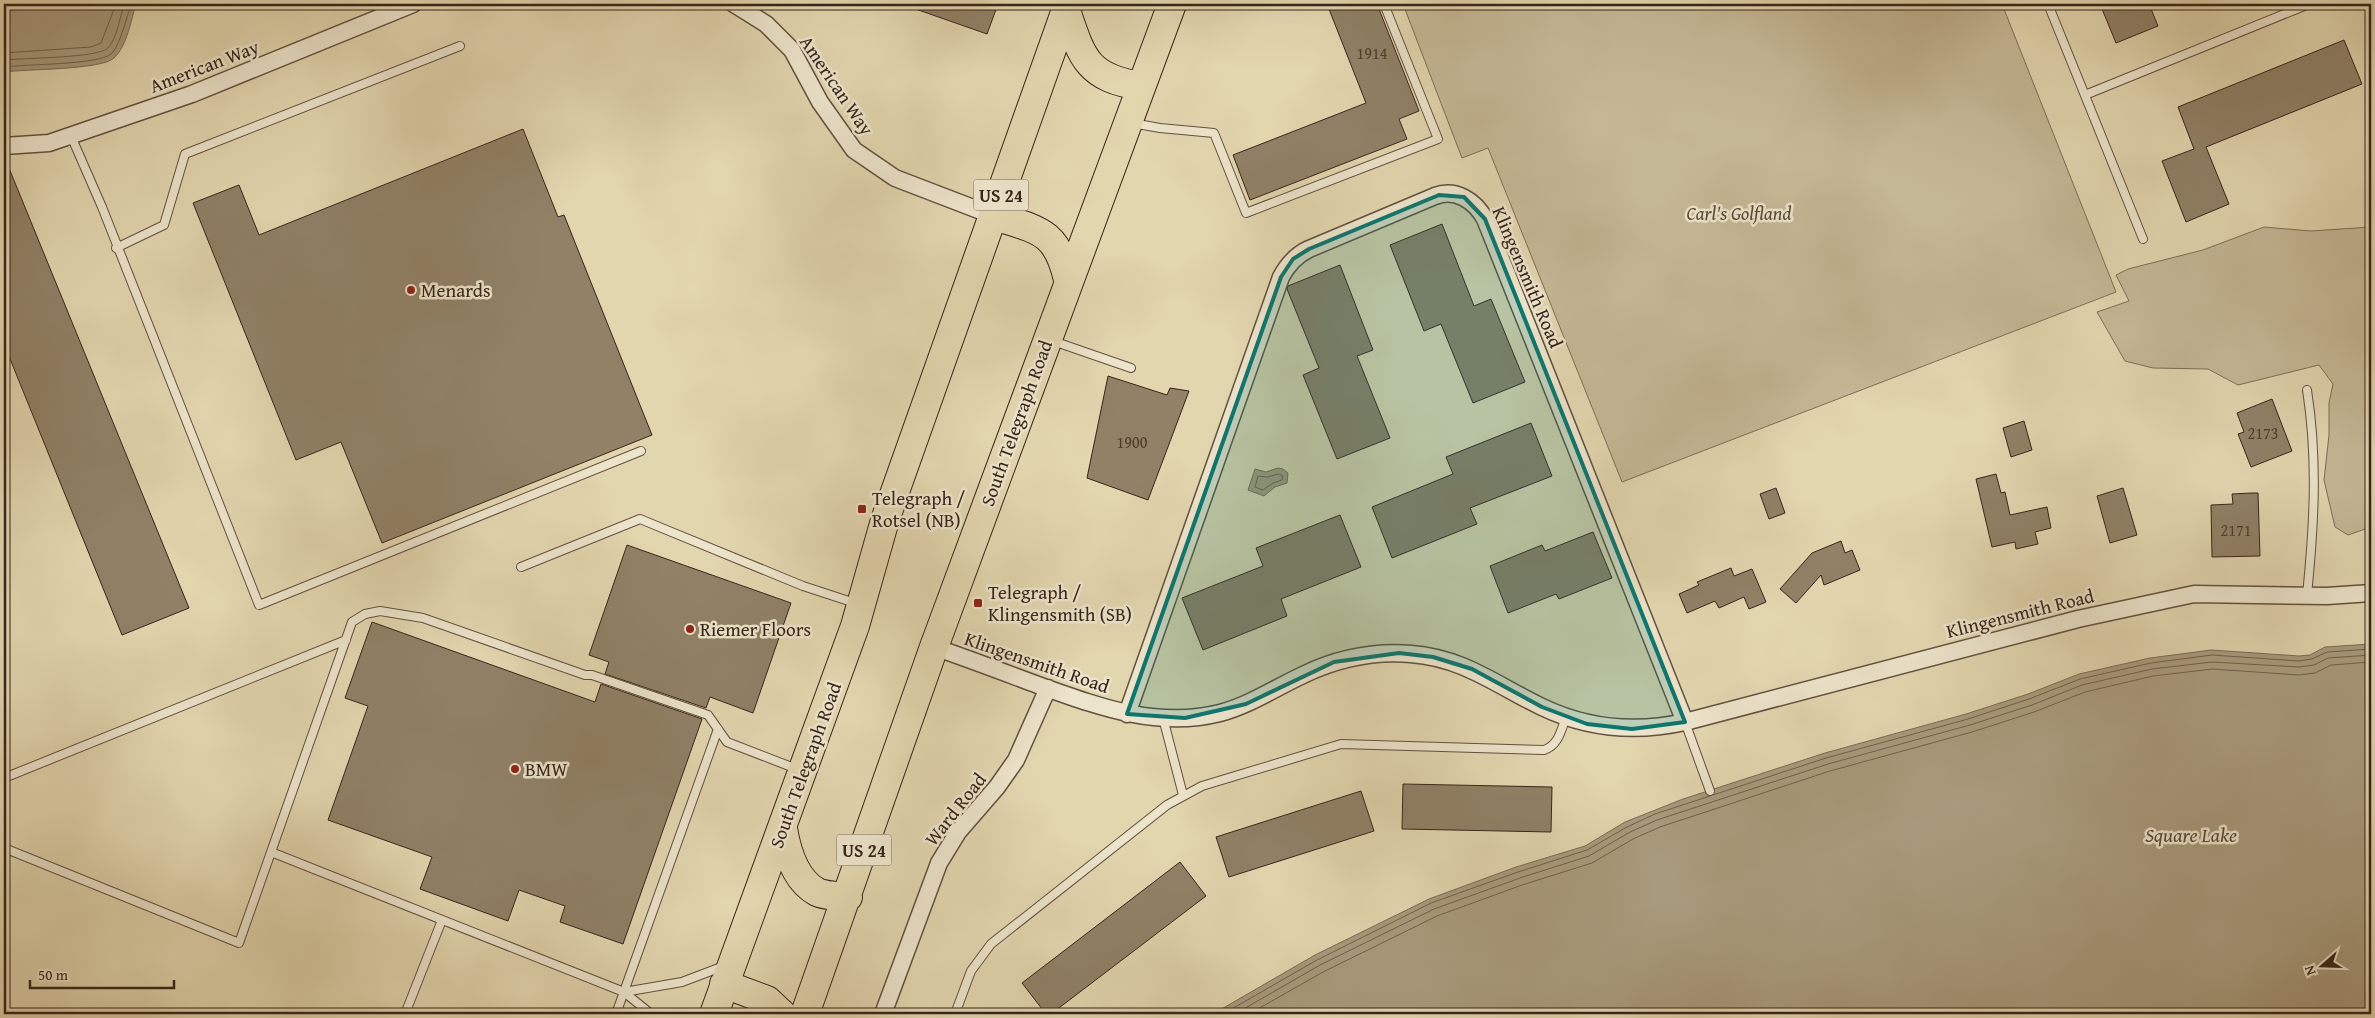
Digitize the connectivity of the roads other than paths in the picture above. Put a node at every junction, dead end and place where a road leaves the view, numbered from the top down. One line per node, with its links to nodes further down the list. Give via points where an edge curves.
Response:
1 (414, 4): 12 (street, American Way, via 192,94)
2 (734, 4): 14 (street, American Way, via 766,24 792,50 820,102 854,150 895,178)
3 (1172, 4): 9 (highway, South Telegraph Road / US 24)
4 (1384, 4): 11 (lane, via 1438,139 1246,213 1214,132)
5 (2048, 4): 10 (lane)
6 (2308, 4): 10 (lane)
7 (1067, 7): 9 (highway, via 1079,48 1089,64 1103,75); 14 (highway, South Telegraph Road / US 24)
8 (460, 46): 16 (lane, via 185,154 164,225)
9 (1141, 86): 11 (highway, South Telegraph Road / US 24)
10 (2084, 94): 15 (lane)
11 (1127, 122): 17 (highway, South Telegraph Road / US 24)
12 (71, 136): 13 (street, American Way, via 49,143); 16 (lane)
13 (4, 146)
14 (994, 216): 17 (highway, via 1046,235 1056,245); 25 (highway, South Telegraph Road / US 24, via 885,520)
15 (2142, 239)
16 (116, 248): 21 (lane, via 259,605)
17 (1068, 280): 18 (highway, South Telegraph Road / US 24)
18 (1047, 338): 19 (lane); 27 (highway, South Telegraph Road / US 24)
19 (1131, 368)
20 (2307, 390): 24 (lane, via 2313,428 2314,517)
21 (641, 451)
22 (521, 567): 25 (lane, via 640,520 803,586)
23 (2371, 593): 24 (street, Klingensmith Road)
24 (2307, 595): 32 (street, Klingensmith Road, via 2194,594 2078,619)
25 (862, 605): 34 (highway, South Telegraph Road / US 24)
26 (346, 640): 33 (lane, via 352,622 365,614 380,611 424,618 708,715); 35 (lane); 40 (lane)
27 (934, 647): 28 (street, Klingensmith Road); 41 (highway, South Telegraph Road / US 24)
28 (1048, 688): 29 (street, Klingensmith Road); 51 (street, Ward Road, via 1016,760 958,832 939,863)
29 (1127, 714): 31 (street, Klingensmith Road); 32 (street, Klingensmith Road, via 1286,268 1309,248 1435,196 1448,194 1469,200 1485,219)
30 (1566, 717): 31 (street, Klingensmith Road, via 1472,669 1433,657 1399,653 1334,662 1246,704 1219,713); 32 (street, Klingensmith Road, via 1622,729); 37 (lane, via 1557,741 1544,750 1341,744 1211,783)
31 (1163, 718): 37 (lane)
32 (1685, 722): 36 (lane)
33 (718, 729): 34 (lane, via 727,742); 44 (lane)
34 (803, 771): 38 (highway, South Telegraph Road / US 24)
35 (4, 778)
36 (1710, 791)
37 (1183, 795): 52 (lane, via 991,944 971,971)
38 (782, 829): 41 (highway, via 793,865 804,880 818,892); 43 (highway, South Telegraph Road / US 24)
39 (4, 848): 40 (lane, via 239,943)
40 (271, 852): 42 (lane)
41 (848, 897): 50 (highway, South Telegraph Road / US 24)
42 (442, 920): 44 (lane); 45 (lane)
43 (729, 973): 44 (lane); 48 (highway, South Telegraph Road / US 24); 49 (highway)
44 (624, 992): 46 (lane); 47 (lane)
45 (405, 1014)
46 (616, 1014)
47 (651, 1014)
48 (714, 1014)
49 (782, 1014)
50 (805, 1014)
51 (883, 1014)
52 (955, 1014)

